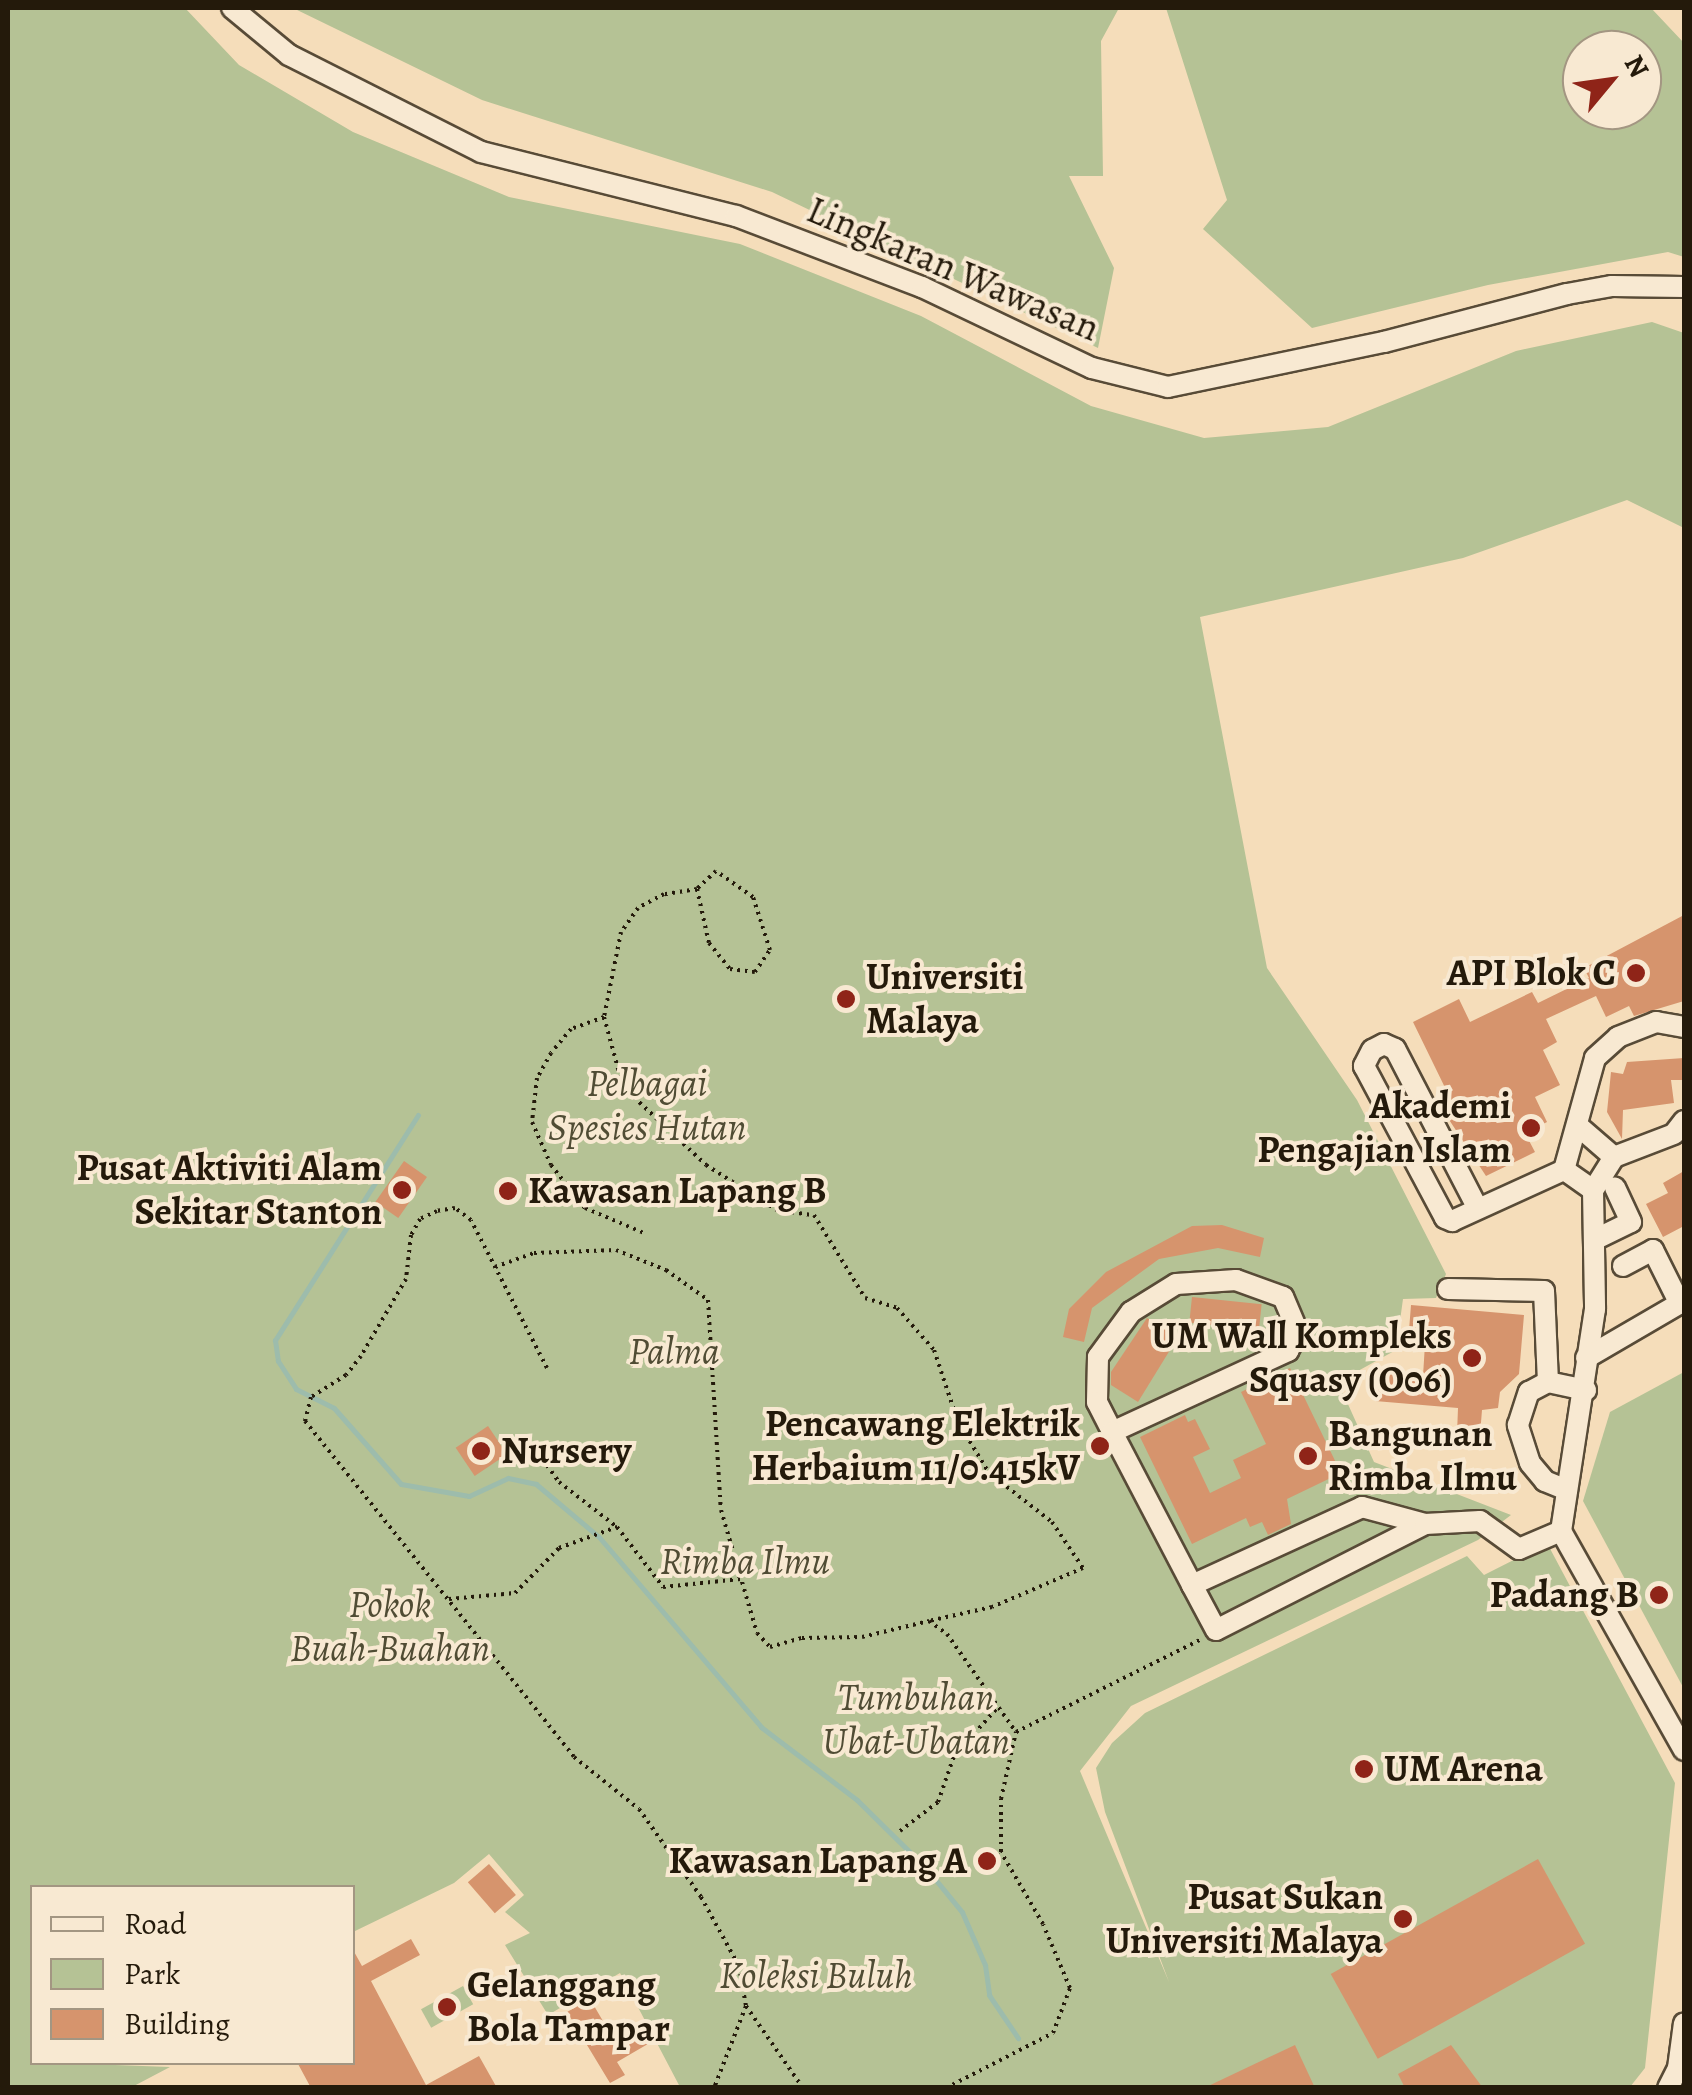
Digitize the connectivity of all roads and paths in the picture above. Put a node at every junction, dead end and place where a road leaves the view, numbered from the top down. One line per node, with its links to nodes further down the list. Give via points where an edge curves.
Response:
1 (232, 8): 2 (street, Lingkaran Wawasan, via 289,55 481,152 736,216 922,287 1092,368 1136,380 1168,386 1282,366 1612,286)
2 (1684, 287)
3 (697, 889): 3 (path, via 716,870 753,897 770,950 755,972 730,969 709,943); 4 (path, via 664,894 638,908 622,932)
4 (604, 1016): 13 (path, via 571,1030 551,1054 537,1078 532,1122 551,1166 585,1208); 34 (path, via 624,1087 706,1165 777,1210 814,1215 865,1298 897,1308 934,1350 958,1422 989,1473 1052,1522 1083,1568 992,1607)
5 (1684, 1026): 7 (street, via 1656,1022 1618,1037 1595,1058)
6 (1684, 1121): 8 (street, via 1674,1134)
7 (1577, 1125): 8 (street); 9 (street)
8 (1614, 1158): 11 (street)
9 (1564, 1170): 11 (street); 12 (street)
10 (1615, 1188): 14 (street, via 1631,1222)
11 (1593, 1190): 14 (street)
12 (1476, 1207): 12 (street, via 1395,1049 1384,1044 1372,1050 1364,1066 1439,1213 1452,1221)
13 (644, 1233)
14 (1594, 1240): 19 (street)
15 (1623, 1266): 18 (street, via 1653,1250)
16 (495, 1268): 22 (path); 31 (path, via 534,1253 616,1250 666,1270 708,1300 713,1453); 33 (path, via 471,1220 455,1208 420,1219 411,1235 406,1280 387,1314 346,1375 311,1397 305,1421)
17 (1448, 1289): 23 (street, via 1544,1292)
18 (1682, 1302): 20 (street)
19 (1594, 1309): 20 (street, via 1617,1331); 21 (street)
20 (1636, 1332): 21 (street)
21 (1586, 1358): 24 (street)
22 (547, 1368)
23 (1548, 1382): 24 (street); 27 (street, via 1529,1392 1518,1425 1530,1463 1545,1481)
24 (1586, 1390): 27 (street)
25 (1112, 1432): 25 (street, via 1097,1402 1094,1372 1131,1312 1176,1284 1198,1280 1236,1280 1284,1297 1298,1332 1288,1352); 32 (street)
26 (534, 1447): 29 (path, via 559,1482)
27 (1566, 1490): 30 (street)
28 (1425, 1524): 30 (street, via 1480,1520 1519,1549); 32 (street, via 1362,1508); 35 (street)
29 (617, 1528): 31 (path, via 663,1587); 33 (path, via 559,1548 515,1593)
30 (1561, 1531): 38 (street)
31 (742, 1579): 34 (path, via 757,1633 770,1648)
32 (1192, 1585): 35 (street)
33 (449, 1598): 40 (path, via 574,1757 639,1809 673,1854 739,1966)
34 (929, 1621): 36 (path, via 947,1634)
35 (1216, 1630): 37 (path)
36 (998, 1706): 37 (path); 39 (path, via 954,1756 938,1802)
37 (1016, 1732): 44 (path, via 1001,1800 1002,1852 1070,1988 1053,2033)
38 (1684, 1750)
39 (900, 1830)
40 (746, 2006): 42 (path); 43 (path)
41 (1684, 2023): 45 (street)
42 (714, 2088)
43 (803, 2088)
44 (946, 2088)
45 (1668, 2088)

